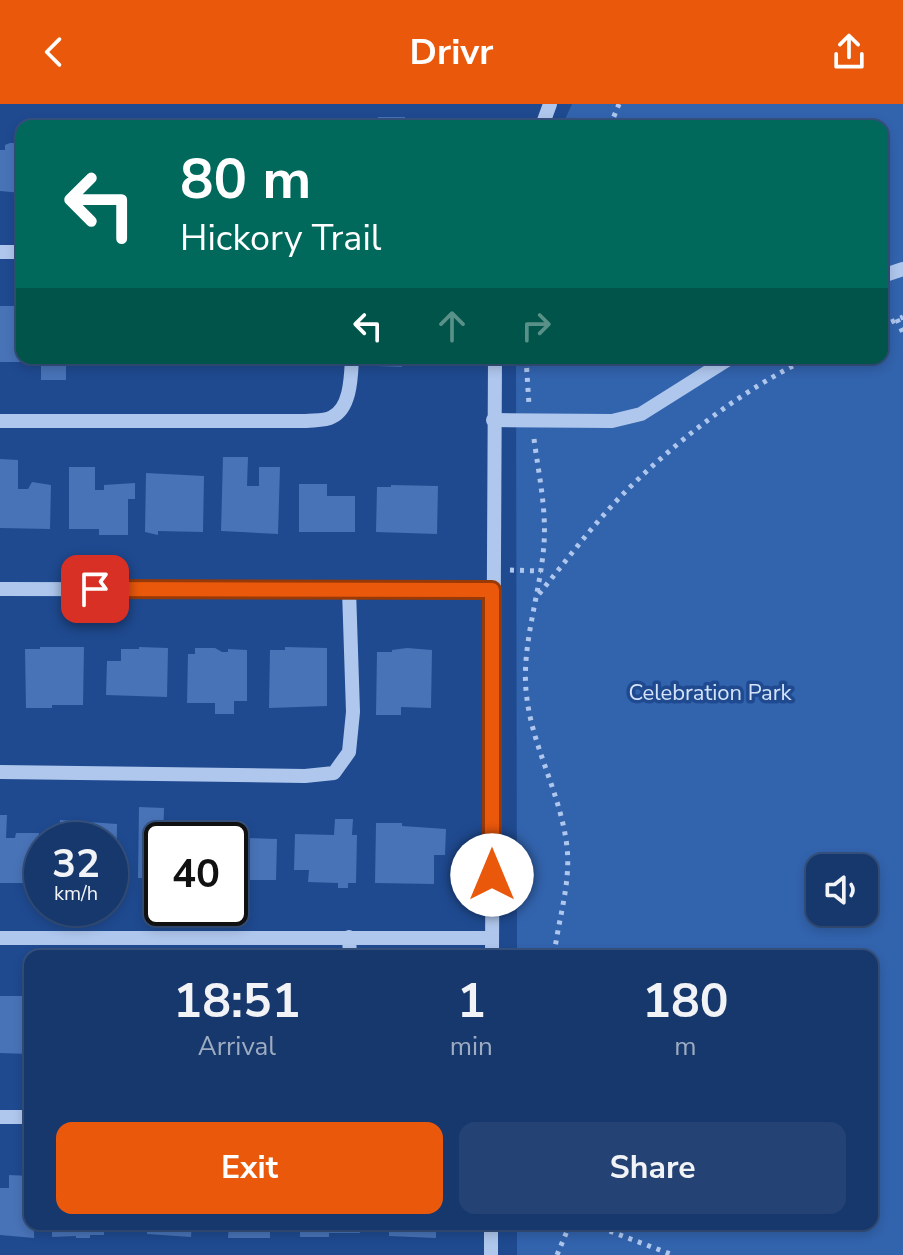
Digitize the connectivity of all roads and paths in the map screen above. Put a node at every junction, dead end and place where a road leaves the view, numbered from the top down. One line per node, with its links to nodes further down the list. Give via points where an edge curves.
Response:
1 (900, 318): 2 (path)
2 (903, 333)
3 (351, 364): 10 (street, via 349,392 333,417)
4 (495, 364): 8 (street)
5 (526, 364): 9 (path)
6 (720, 364): 9 (street, via 641,414 612,421)
7 (798, 364): 16 (path, via 680,442 622,496)
8 (493, 420): 9 (street); 11 (street)
9 (531, 420): 12 (path, via 544,508)
10 (0, 421)
11 (492, 570): 12 (path); 15 (street)
12 (541, 571): 16 (path)
13 (0, 589): 14 (street)
14 (349, 590): 15 (street); 17 (street, via 353,712 349,752 334,773)
15 (492, 590): 20 (street)
16 (536, 598): 23 (path, via 525,665 527,700 567,850)
17 (0, 772)
18 (349, 937): 19 (street); 20 (street); 21 (street)
19 (0, 938)
20 (492, 938): 22 (street)
21 (350, 950)
22 (492, 950)
23 (555, 950)
24 (0, 1117): 25 (street)
25 (24, 1117)
26 (491, 1230): 29 (street)
27 (567, 1230): 30 (path)
28 (607, 1230): 31 (path)
29 (491, 1255)
30 (557, 1255)
31 (673, 1255)

